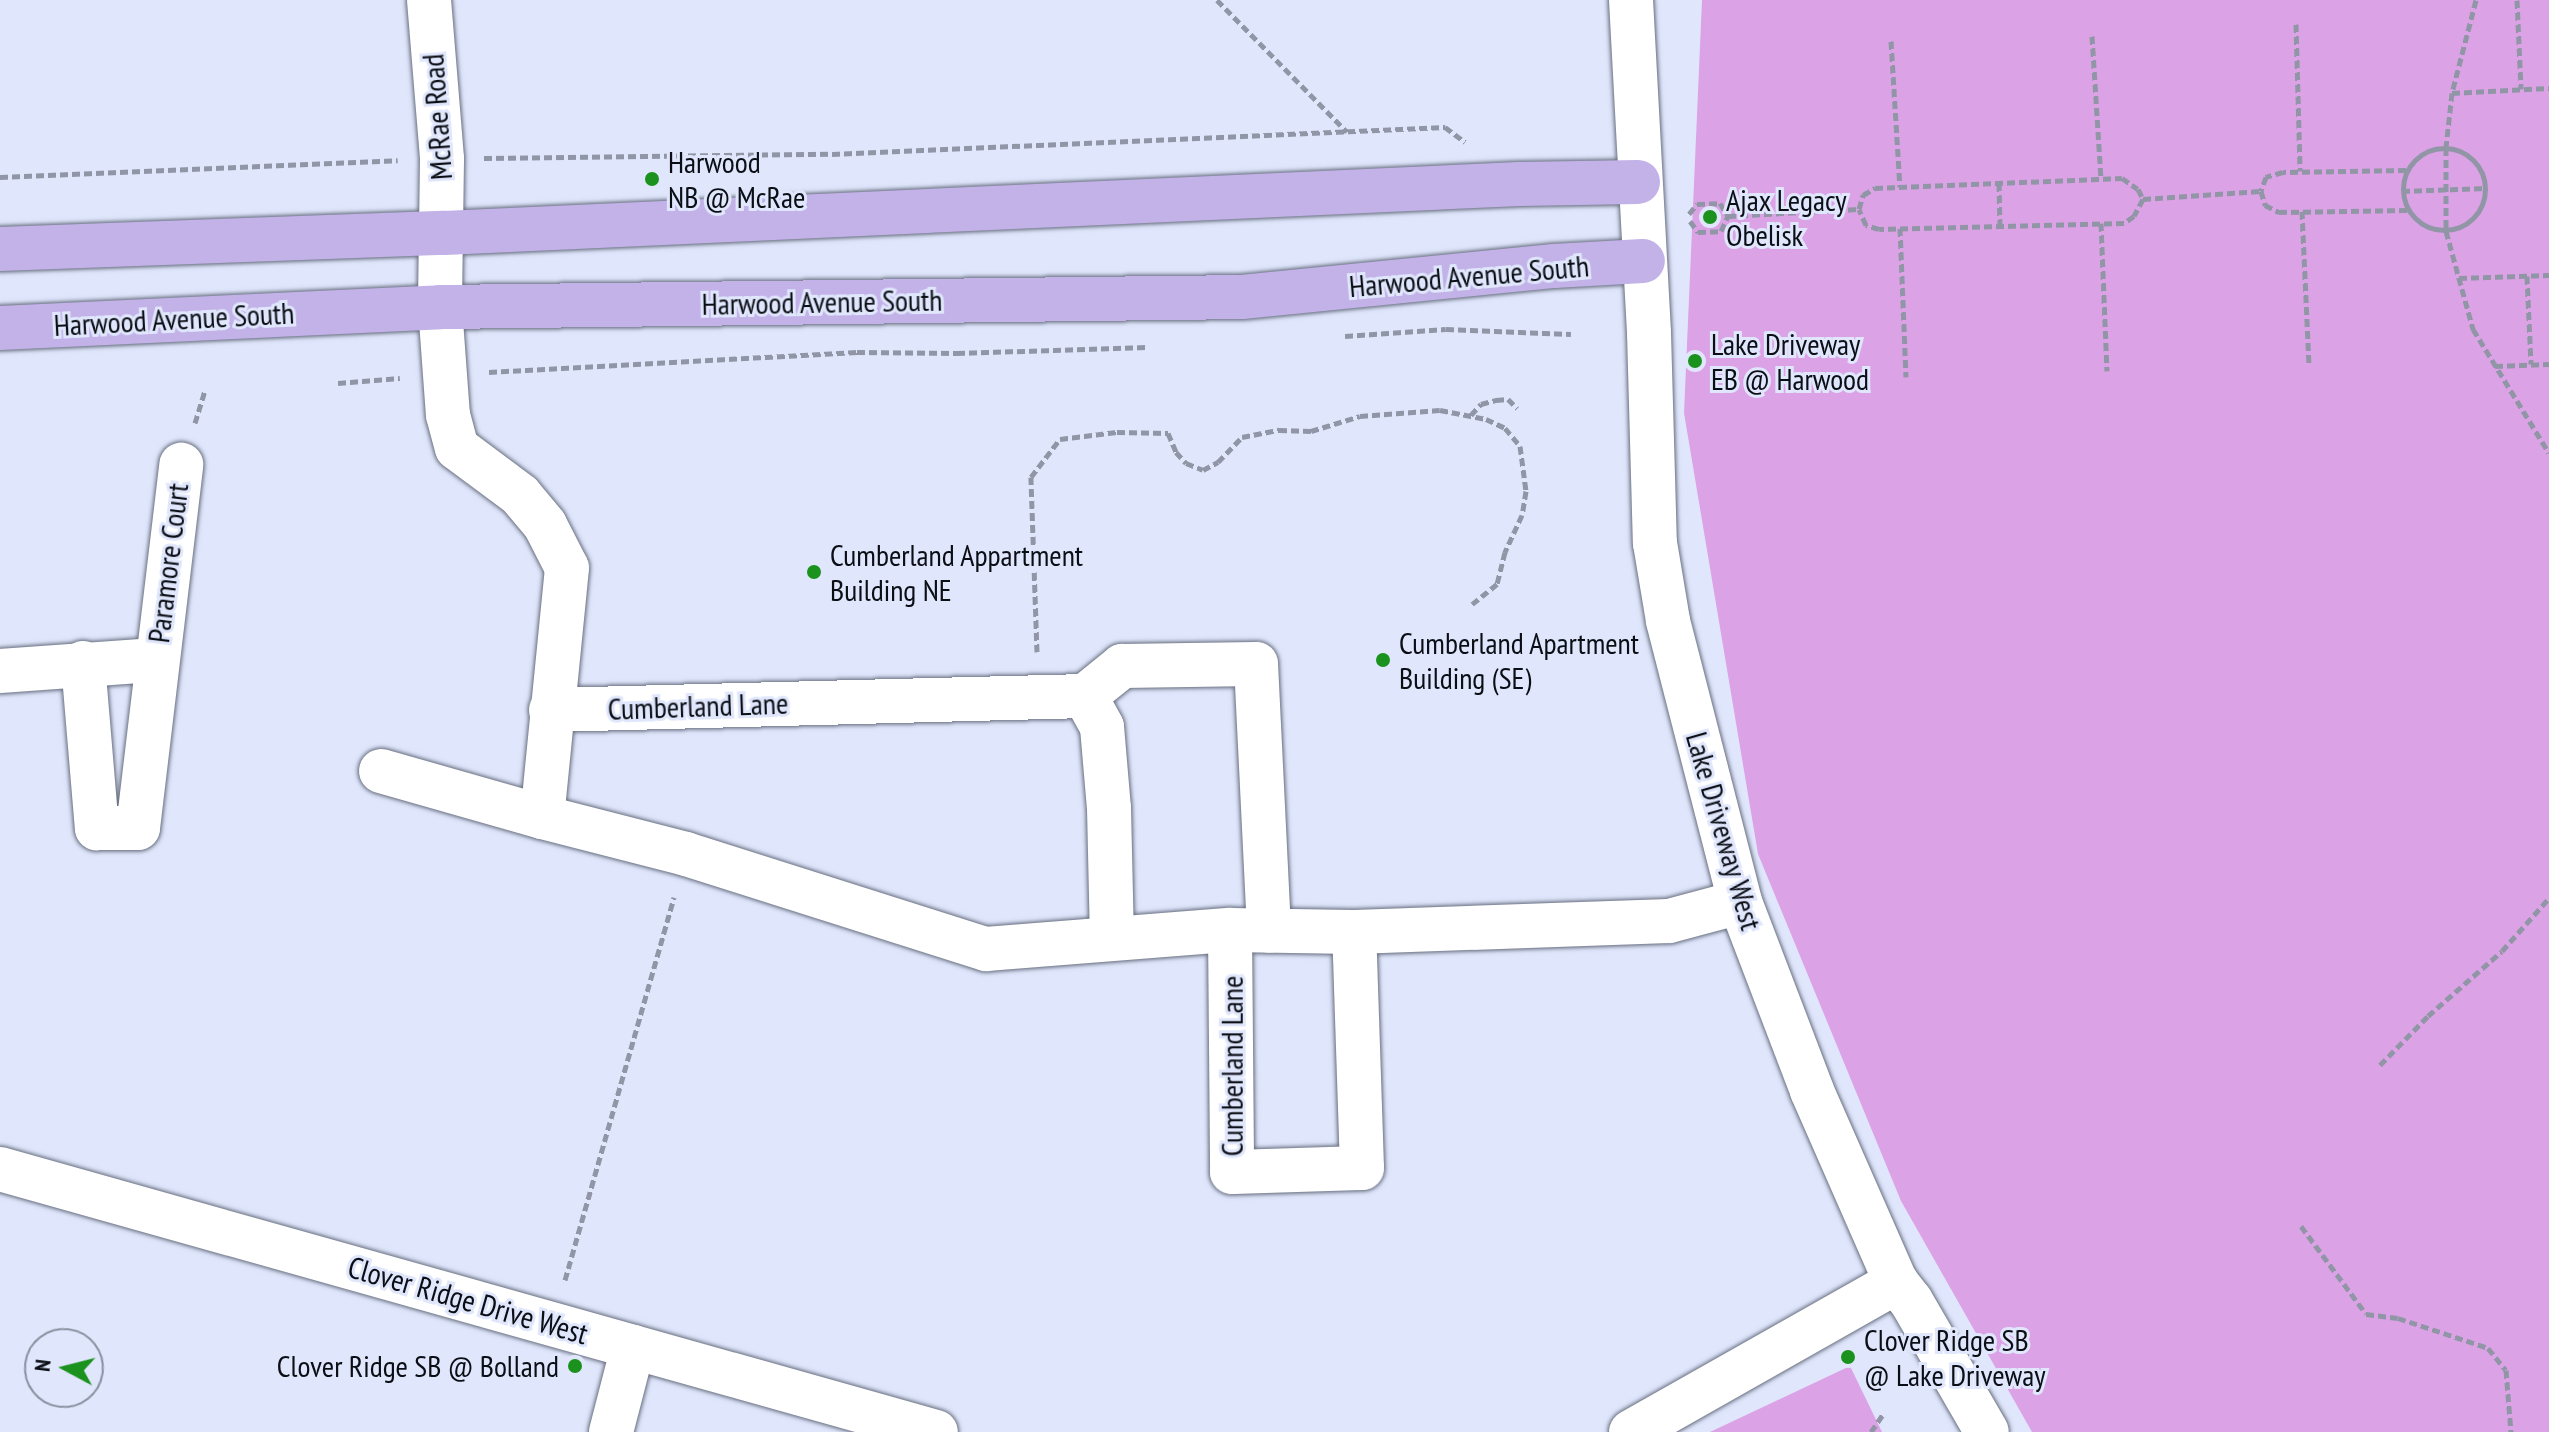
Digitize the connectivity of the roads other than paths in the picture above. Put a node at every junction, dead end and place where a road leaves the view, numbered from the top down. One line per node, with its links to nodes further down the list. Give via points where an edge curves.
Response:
1 (429, 0): 4 (street, McRae Road)
2 (1631, 0): 3 (street, Lake Driveway West)
3 (1638, 182): 4 (main road); 6 (street, Lake Driveway West)
4 (444, 233): 5 (main road); 7 (street)
5 (0, 249)
6 (1643, 261): 7 (main road, Harwood Avenue South, via 1242,297); 17 (street, Lake Driveway West, via 1655,543 1668,621)
7 (440, 307): 8 (main road, Harwood Avenue South); 14 (street, via 442,374 457,448 520,495 545,525 567,568)
8 (0, 328)
9 (181, 465): 10 (street, Paramore Court)
10 (155, 660): 11 (street, Paramore Court); 11 (street, Paramore Court, via 138,828 97,828)
11 (83, 663): 12 (street, Paramore Court)
12 (0, 671)
13 (1085, 696): 14 (street, Cumberland Lane); 18 (street, Cumberland Lane, via 1122,666 1256,664); 20 (street, via 1102,727)
14 (551, 710): 16 (street)
15 (381, 771): 16 (street, Cumberland Lane)
16 (542, 817): 20 (street, Cumberland Lane, via 686,854 986,949)
17 (1740, 902): 19 (street, Cumberland Lane, via 1669,921); 22 (street, Lake Driveway West, via 1812,1091)
18 (1250, 931): 19 (street, Cumberland Lane); 19 (street, Cumberland Lane, via 1232,1172 1362,1168); 20 (street, Cumberland Lane)
19 (1354, 932)
20 (1112, 937)
21 (2, 1176): 23 (street, Clover Ridge Drive West)
22 (1896, 1282): 26 (street); 27 (street, Lake Driveway West)
23 (633, 1347): 24 (street); 25 (street, Clover Ridge Drive West)
24 (611, 1432)
25 (936, 1432)
26 (1631, 1432)
27 (1987, 1432)

